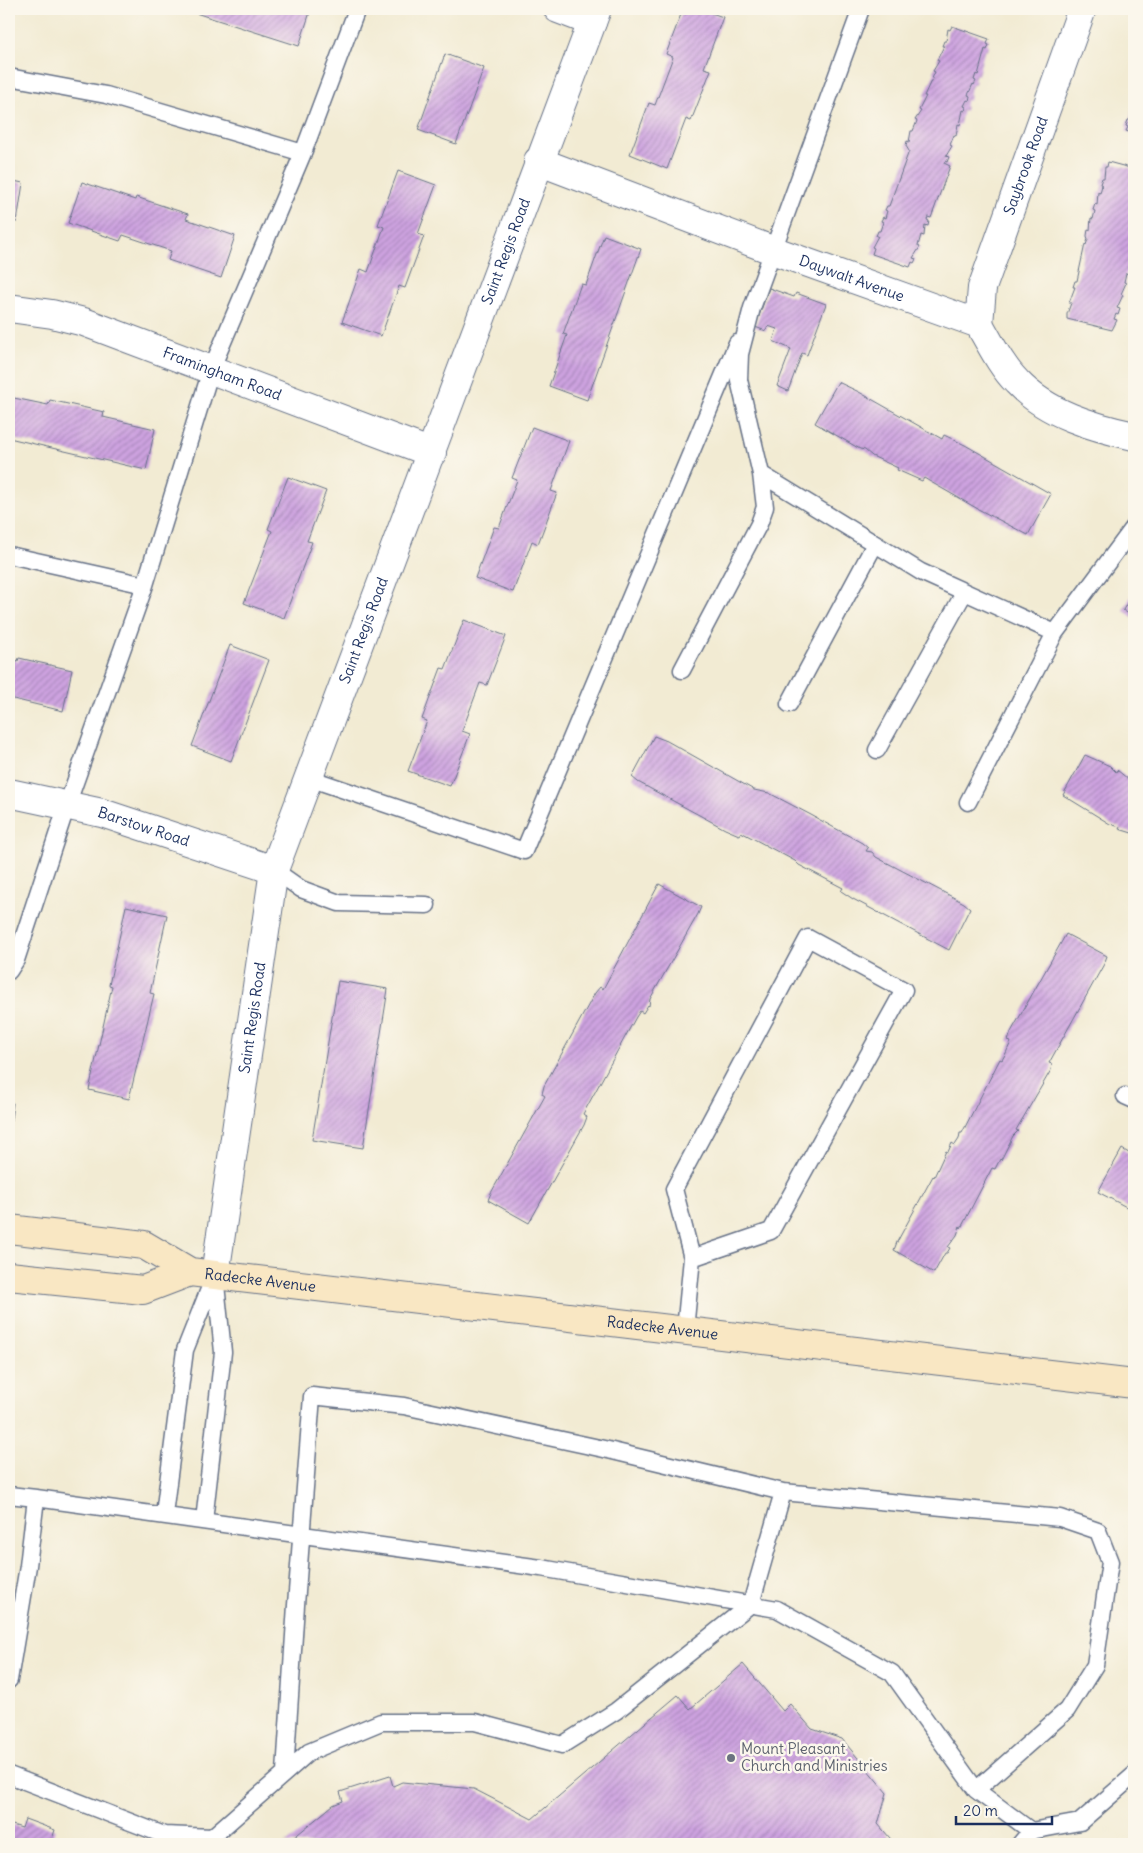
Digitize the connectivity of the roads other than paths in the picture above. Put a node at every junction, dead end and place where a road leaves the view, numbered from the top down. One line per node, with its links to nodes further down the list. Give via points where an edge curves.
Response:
1 (357, 9): 7 (lane)
2 (558, 9): 5 (street)
3 (861, 9): 9 (lane)
4 (1082, 9): 12 (street, Saybrook Road, via 982,288)
5 (595, 15): 8 (street, Saint Regis Road)
6 (9, 77): 7 (lane, via 106,95)
7 (303, 153): 13 (lane)
8 (538, 161): 9 (street, Daywalt Avenue); 15 (street, Saint Regis Road)
9 (772, 250): 11 (lane); 12 (street, Daywalt Avenue)
10 (9, 308): 13 (street, Framingham Road, via 84,322)
11 (752, 308): 16 (lane, via 740,354 740,380); 26 (lane, via 524,851)
12 (979, 324): 14 (street, via 1017,382 1055,410 1103,429)
13 (211, 370): 15 (street, Framingham Road); 20 (lane)
14 (1134, 436)
15 (432, 453): 26 (street, Saint Regis Road)
16 (761, 474): 18 (lane); 23 (lane, via 764,507 760,524)
17 (1134, 527): 22 (lane)
18 (875, 544): 21 (lane); 24 (lane)
19 (9, 555): 20 (lane)
20 (145, 584): 29 (lane)
21 (964, 593): 22 (lane); 25 (lane)
22 (1055, 634): 28 (lane)
23 (682, 670)
24 (789, 704)
25 (877, 750)
26 (309, 778): 30 (street, Saint Regis Road)
27 (9, 793): 29 (street, Barstow Road)
28 (968, 802)
29 (67, 805): 30 (street, Barstow Road, via 150,828); 32 (lane, via 16,960)
30 (274, 870): 31 (lane, via 301,889 339,903); 35 (street, Saint Regis Road)
31 (427, 905)
32 (9, 971)
33 (9, 1229): 35 (street, Radecke Avenue, via 144,1245)
34 (692, 1258): 34 (lane, via 771,1231 904,990 808,938 674,1189); 37 (lane)
35 (202, 1273): 36 (street, Radecke Avenue, via 143,1290); 37 (street, Radecke Avenue); 42 (lane, via 185,1350); 43 (lane, via 223,1352)
36 (9, 1276)
37 (685, 1330): 38 (street, Radecke Avenue)
38 (1134, 1384)
39 (783, 1492): 44 (lane, via 404,1406 312,1396); 45 (lane); 50 (lane, via 1060,1518 1098,1531 1110,1562 1095,1665 1067,1710)
40 (9, 1495): 41 (lane)
41 (36, 1498): 42 (lane); 46 (lane)
42 (164, 1514): 43 (lane)
43 (204, 1521): 44 (lane)
44 (302, 1535): 45 (lane, via 541,1568); 47 (lane)
45 (751, 1604): 47 (lane, via 616,1711 562,1745 475,1722 381,1722 309,1752); 50 (lane, via 777,1609 892,1673)
46 (9, 1680)
47 (286, 1772): 48 (lane, via 212,1837 164,1835)
48 (9, 1775)
49 (1134, 1775): 51 (lane, via 1080,1822)
50 (976, 1790): 51 (lane)
51 (1031, 1832): 52 (lane)
52 (1020, 1844)

